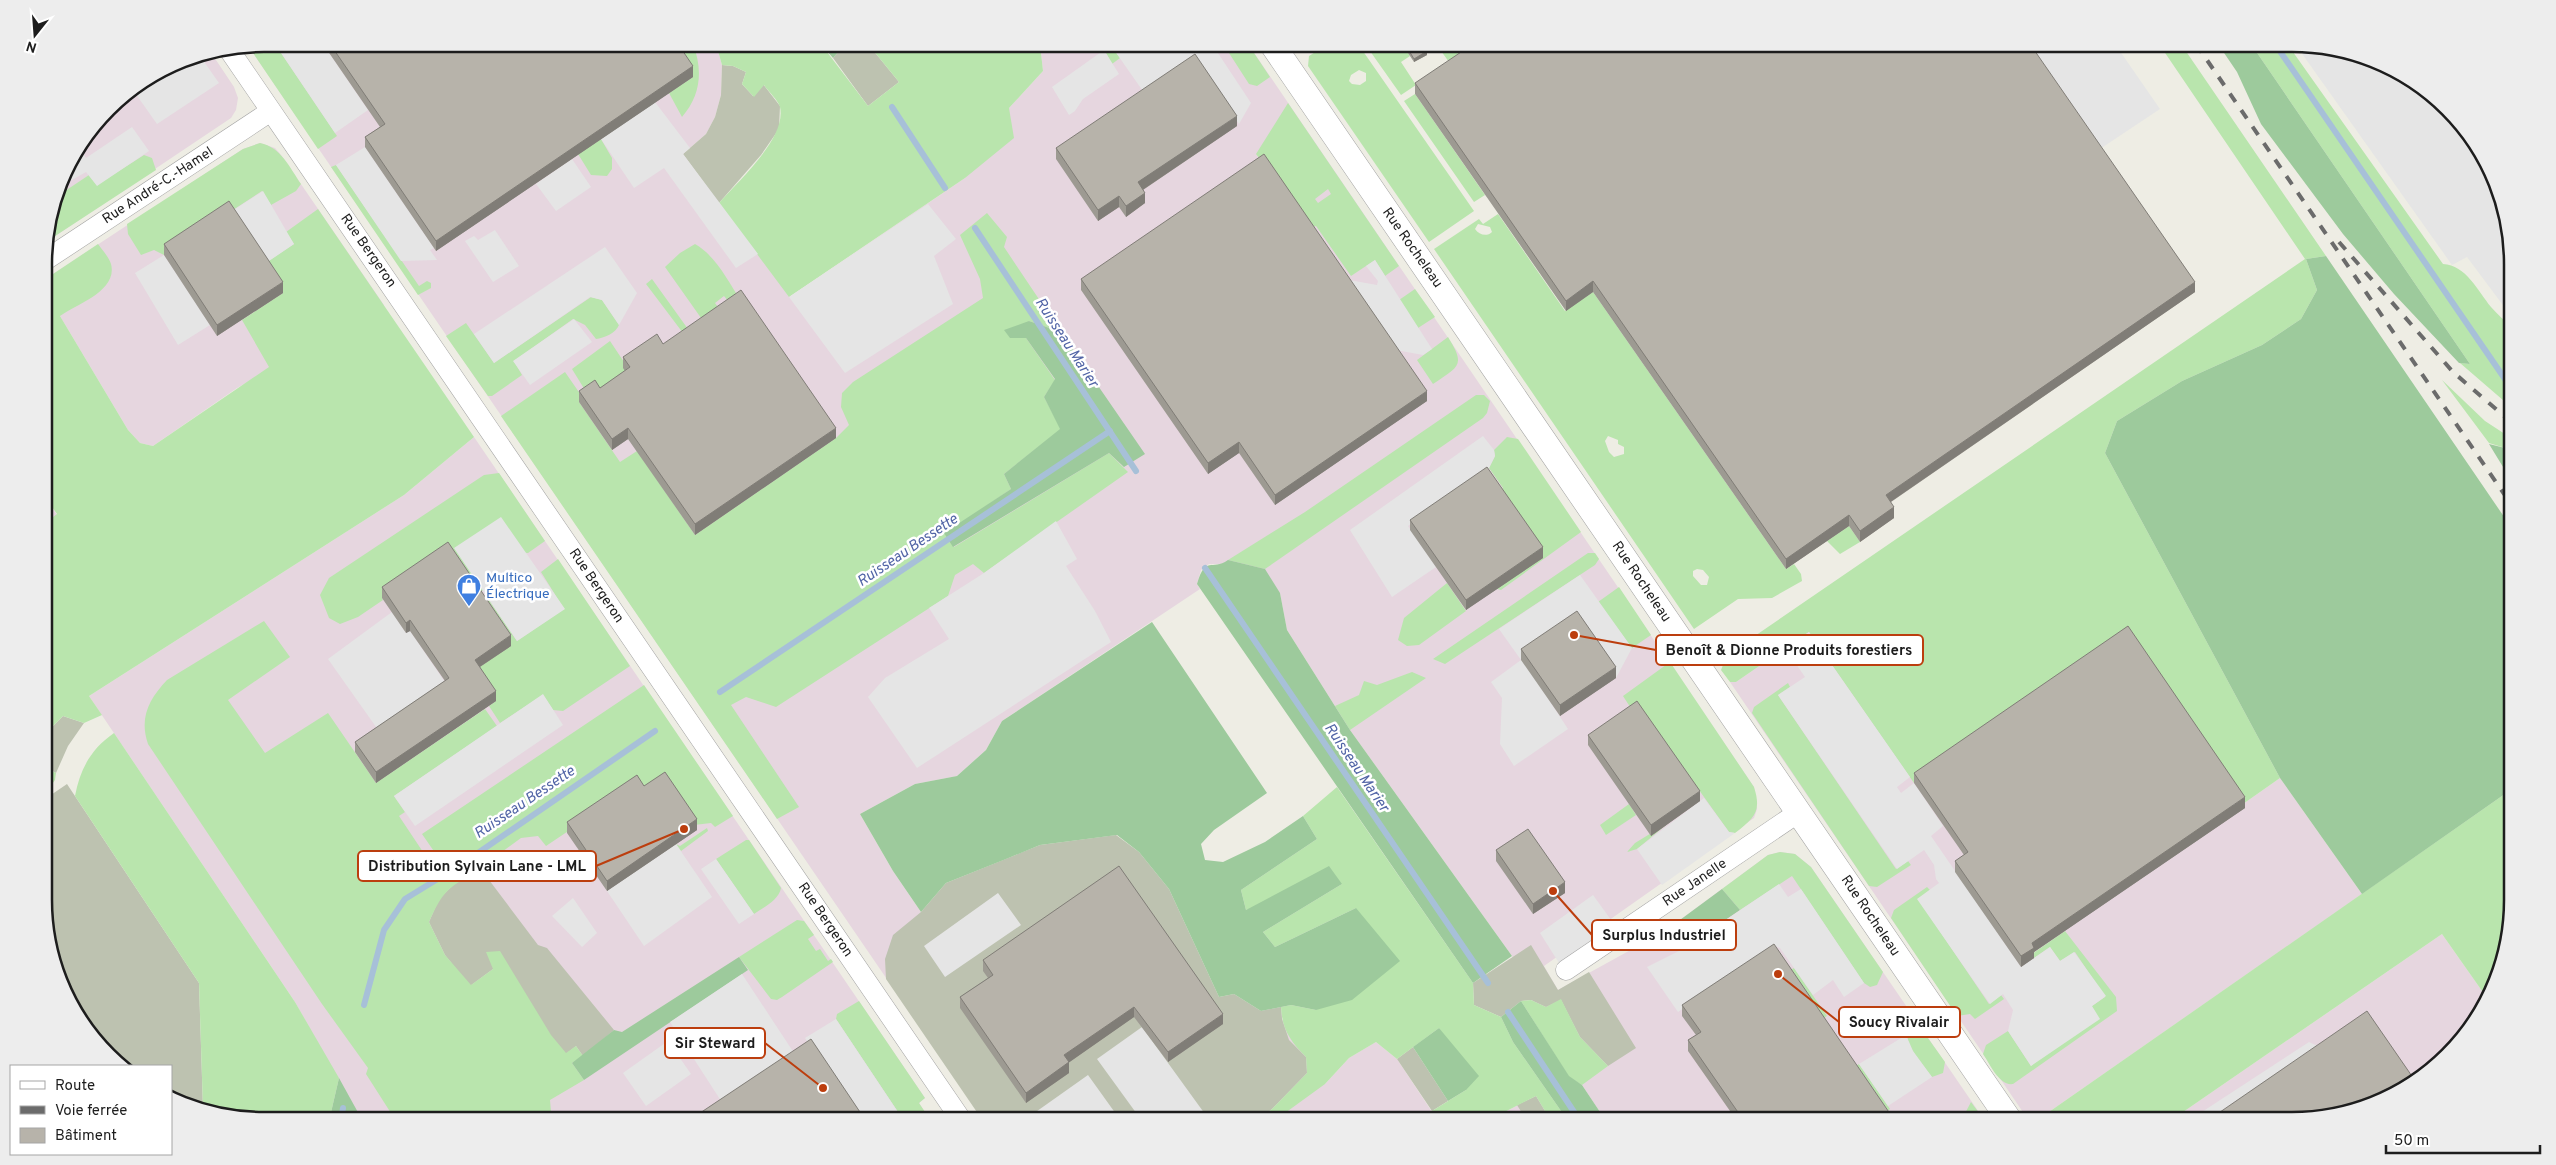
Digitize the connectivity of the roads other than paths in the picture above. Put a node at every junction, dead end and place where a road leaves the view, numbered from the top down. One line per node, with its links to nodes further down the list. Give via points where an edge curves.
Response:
1 (1277, 52): 5 (street, Rue Rocheleau)
2 (233, 55): 3 (street, Rue Bergeron)
3 (271, 111): 4 (street, Rue André-C.-Hamel); 7 (street, Rue Bergeron)
4 (53, 255)
5 (1799, 812): 6 (street, Rue Janelle); 8 (street, Rue Rocheleau)
6 (1566, 970)
7 (956, 1112)
8 (2004, 1112)

